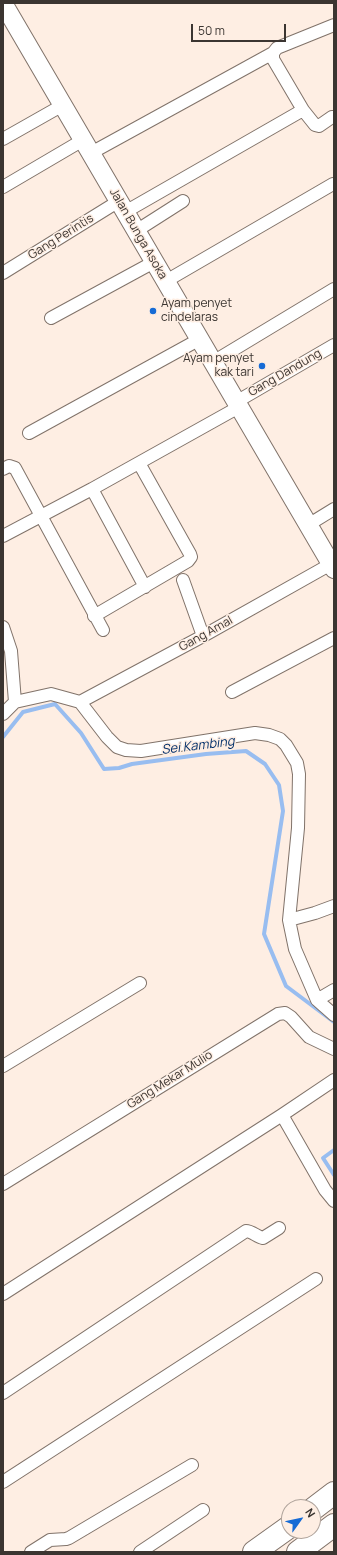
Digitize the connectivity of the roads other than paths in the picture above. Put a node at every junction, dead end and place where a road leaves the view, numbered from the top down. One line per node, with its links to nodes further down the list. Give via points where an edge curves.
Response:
1 (3, 3): 4 (street, Jalan Bunga Asoka)
2 (334, 25): 3 (street, via 277,48)
3 (273, 53): 5 (street, via 273,59); 8 (street)
4 (63, 105): 7 (street); 8 (street, Jalan Bunga Asoka)
5 (303, 110): 6 (street, via 315,125 319,126); 12 (street, Gang Perintis)
6 (332, 117)
7 (3, 139)
8 (87, 146): 10 (street); 12 (street, Jalan Bunga Asoka)
9 (333, 184): 16 (street)
10 (3, 187)
11 (183, 201): 13 (street)
12 (122, 207): 13 (street, Jalan Bunga Asoka); 15 (street, Gang Perintis)
13 (136, 231): 14 (street, Jalan Bunga Asoka)
14 (154, 262): 16 (street, Jalan Bunga Asoka); 18 (street)
15 (3, 273)
16 (166, 281): 19 (street, Jalan Bunga Asoka)
17 (334, 289): 21 (street)
18 (51, 318)
19 (200, 339): 21 (street, Jalan Bunga Asoka); 23 (street)
20 (334, 345): 22 (street, Gang Dandung)
21 (213, 362): 22 (street, Jalan Bunga Asoka)
22 (238, 404): 24 (street, Gang Dandung); 29 (street, Jalan Bunga Asoka)
23 (29, 433)
24 (139, 463): 26 (street, Gang Dandung); 33 (street, via 191,557 188,562)
25 (3, 469): 28 (street, via 9,466 15,468)
26 (92, 489): 28 (street, Gang Dandung); 33 (street)
27 (334, 509): 29 (street)
28 (41, 517): 30 (street, Gang Dandung); 34 (street)
29 (308, 525): 31 (street, Jalan Bunga Asoka)
30 (3, 536)
31 (332, 566): 37 (street, Gang Amal)
32 (183, 580): 37 (street)
33 (145, 586): 34 (street)
34 (94, 616): 36 (street)
35 (3, 627): 39 (street)
36 (103, 630)
37 (203, 636): 42 (street, Gang Amal)
38 (334, 638): 40 (street)
39 (7, 651): 41 (street)
40 (232, 692)
41 (15, 702): 42 (street, via 51,694); 43 (street)
42 (80, 702): 45 (street, via 117,747 126,750 141,751 255,733 280,739 286,745 297,762 299,774 298,828)
43 (3, 714)
44 (334, 906): 45 (street)
45 (289, 920): 48 (street, via 295,949)
46 (140, 983): 51 (street)
47 (334, 990): 48 (street)
48 (317, 1000): 49 (street)
49 (334, 1015)
50 (334, 1049): 54 (street, Gang Mekar Mulio, via 309,1037 285,1013 278,1014)
51 (3, 1066)
52 (334, 1080): 53 (street)
53 (282, 1115): 55 (street); 58 (street)
54 (3, 1184)
55 (334, 1201)
56 (279, 1228): 59 (street, via 263,1238 246,1231)
57 (316, 1279): 61 (street)
58 (3, 1294)
59 (3, 1393)
60 (192, 1465): 69 (street, via 69,1538 50,1540)
61 (3, 1482)
62 (334, 1493): 63 (highway)
63 (321, 1503)
64 (203, 1510): 70 (street)
65 (334, 1526): 68 (highway)
66 (281, 1533): 71 (highway)
67 (295, 1539): 68 (highway)
68 (301, 1550)
69 (31, 1552)
70 (140, 1552)
71 (254, 1552)

